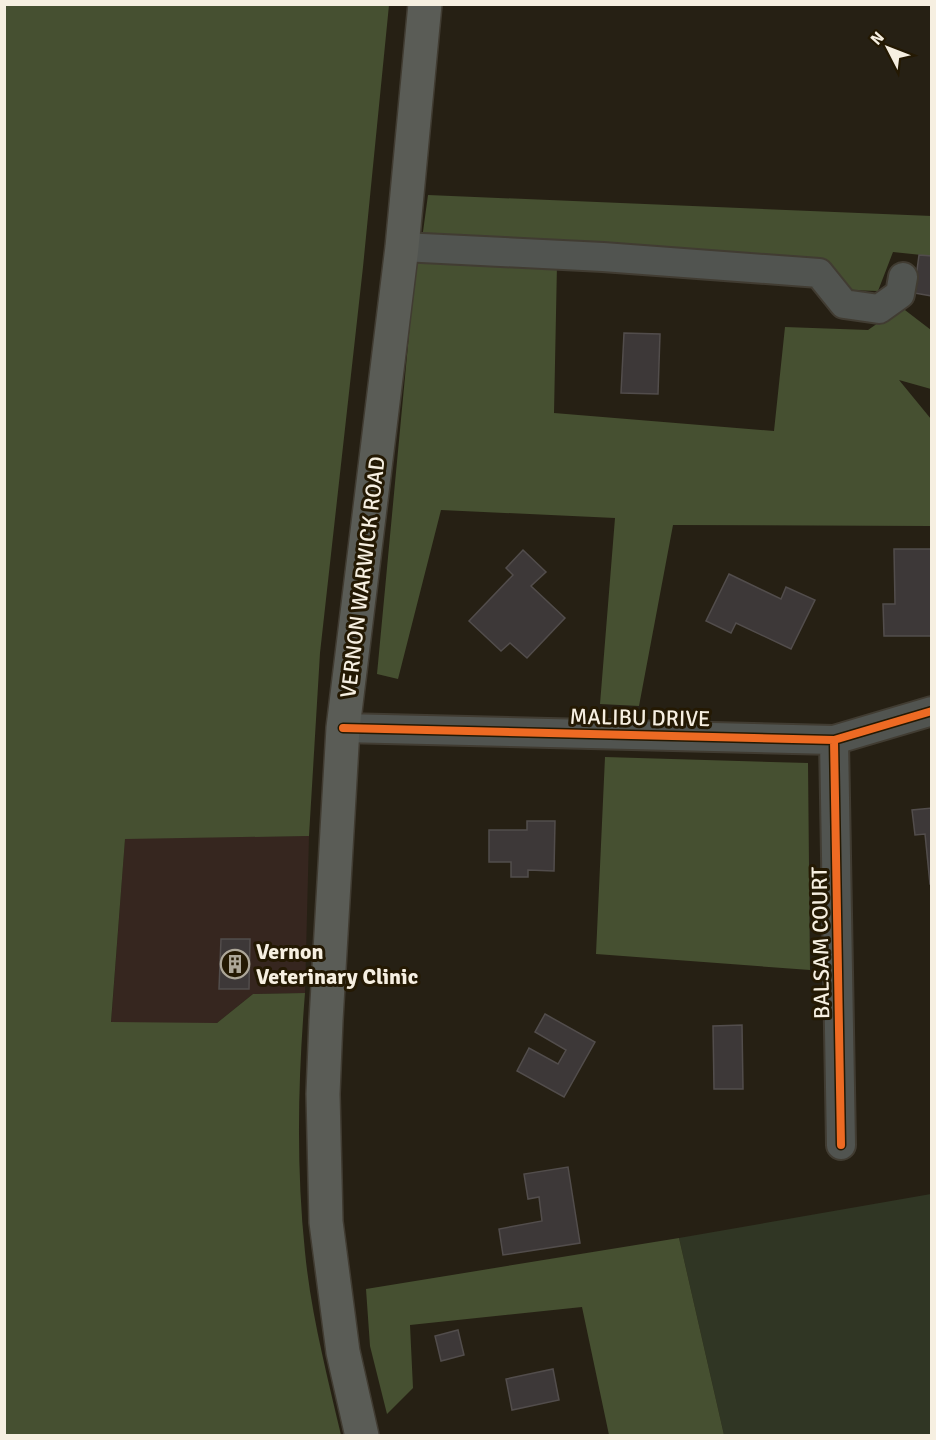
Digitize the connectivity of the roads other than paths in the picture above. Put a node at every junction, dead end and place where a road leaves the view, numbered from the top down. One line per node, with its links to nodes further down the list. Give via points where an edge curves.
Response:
1 (425, 4): 2 (main road, VERNON WARWICK ROAD)
2 (402, 247): 3 (street, via 819,273 844,304 879,309 900,294); 5 (main road, VERNON WARWICK ROAD)
3 (903, 277)
4 (932, 711): 6 (street, MALIBU DRIVE)
5 (343, 729): 6 (street, MALIBU DRIVE); 8 (main road, VERNON WARWICK ROAD, via 323,1094 326,1222 343,1352)
6 (834, 740): 7 (street, BALSAM COURT)
7 (841, 1145)
8 (362, 1436)

